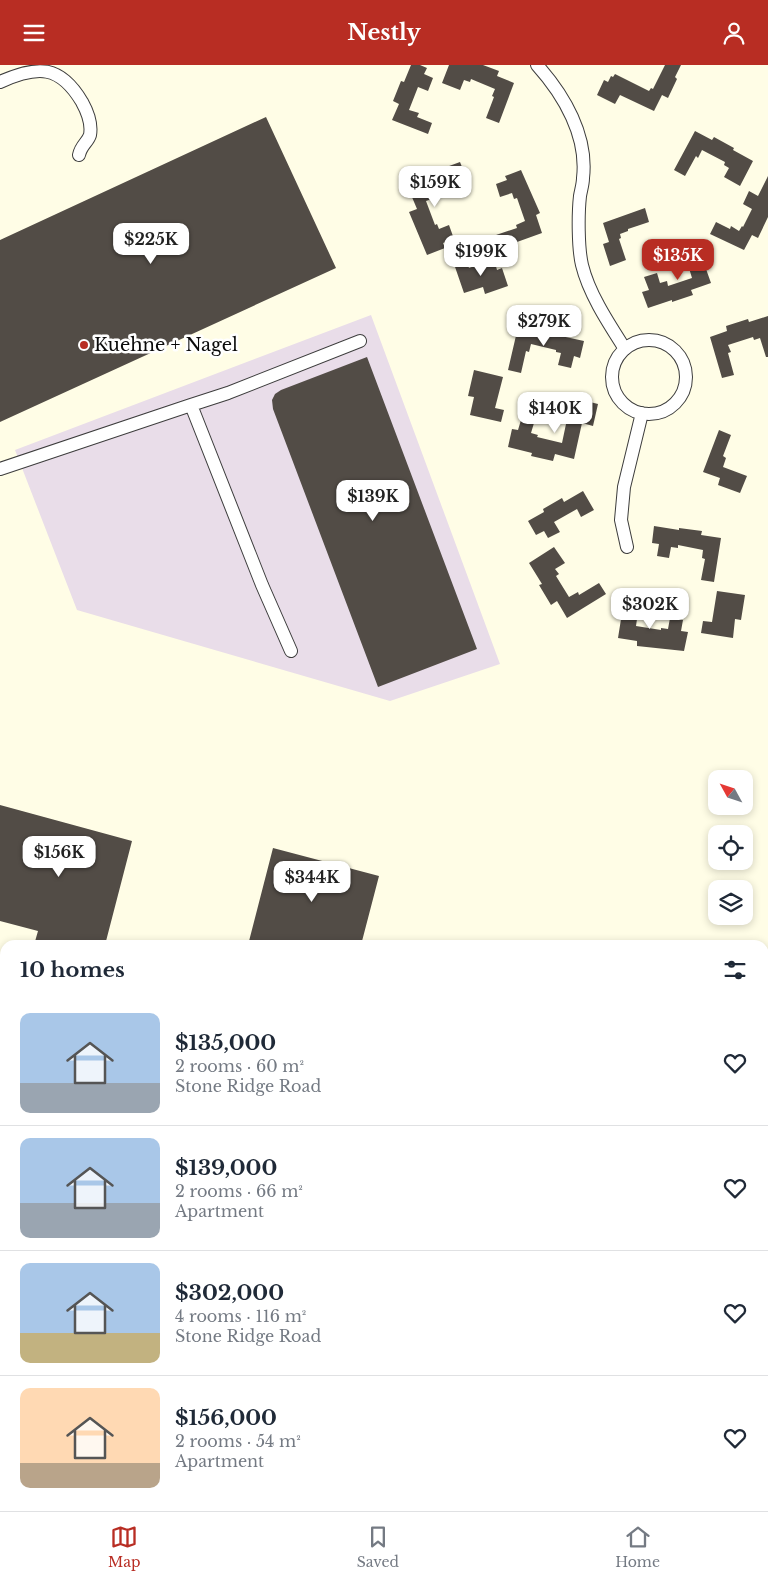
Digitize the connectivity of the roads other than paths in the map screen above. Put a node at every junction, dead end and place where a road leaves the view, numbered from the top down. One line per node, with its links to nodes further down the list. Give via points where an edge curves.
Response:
1 (537, 65): 5 (street, via 561,95 578,130 584,163 580,198 579,251 582,266 601,311)
2 (0, 82): 3 (street, via 33,67 49,67 64,76 75,87 90,122 90,137)
3 (79, 155)
4 (360, 341): 6 (street)
5 (625, 349): 7 (street, via 614,365 613,385 623,403); 7 (street, via 646,340 658,341 677,352 685,367 686,385 674,404 664,411)
6 (191, 405): 8 (street); 10 (street)
7 (642, 413): 9 (street, via 624,487 621,519)
8 (0, 469)
9 (627, 547)
10 (291, 651)

